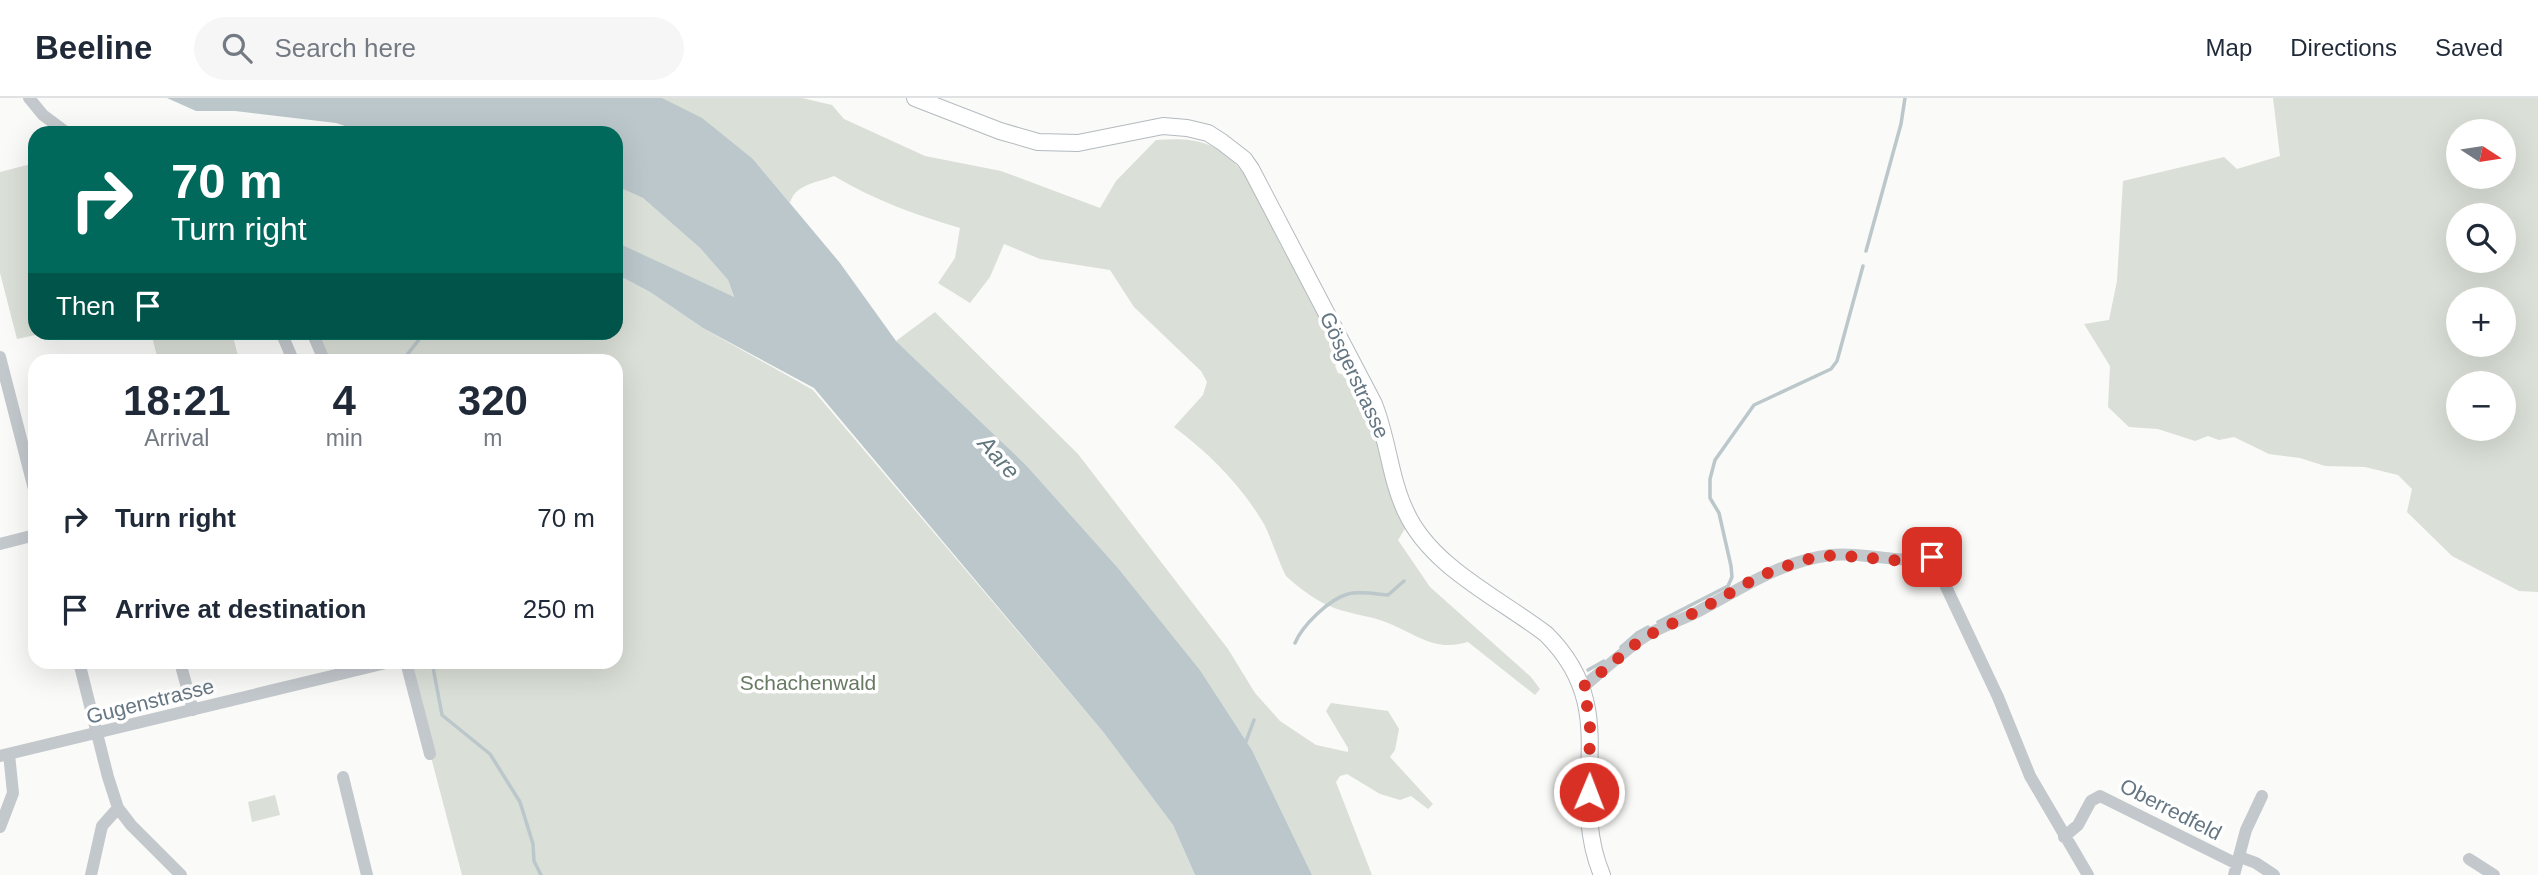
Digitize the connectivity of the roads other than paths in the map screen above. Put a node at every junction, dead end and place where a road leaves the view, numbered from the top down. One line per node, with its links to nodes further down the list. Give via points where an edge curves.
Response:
1 (29, 98): 3 (street)
2 (915, 98): 13 (main road, Gösgerstrasse, via 1038,142 1078,143 1177,127 1208,133 1244,159 1374,404 1405,511 1416,532 1435,555 1546,634 1569,659)
3 (58, 126)
4 (0, 357): 5 (street)
5 (6, 402): 6 (street)
6 (28, 471)
7 (28, 537): 8 (street)
8 (0, 544)
9 (81, 669): 15 (street)
10 (182, 669): 14 (street)
11 (361, 669): 14 (street, Gugenstrasse)
12 (408, 669): 16 (street)
13 (1583, 687): 22 (street, via 1643,638 1780,568 1834,555 1904,561 1932,557 2025,765); 28 (main road, Gösgerstrasse, via 1590,720 1590,831)
14 (193, 710): 15 (street, Gugenstrasse)
15 (97, 734): 17 (street, Gugenstrasse); 20 (street)
16 (430, 754)
17 (2, 755): 21 (street, via 13,793)
18 (343, 777): 27 (street)
19 (2262, 796): 24 (street)
20 (118, 808): 25 (street, via 102,826); 26 (street)
21 (0, 827)
22 (2064, 837): 24 (street, Oberredfeld, via 2100,796); 29 (street)
23 (2469, 859): 31 (street)
24 (2237, 865): 30 (street, via 2256,863)
25 (90, 875)
26 (181, 875)
27 (367, 875)
28 (1602, 875)
29 (2088, 875)
30 (2274, 875)
31 (2494, 875)

